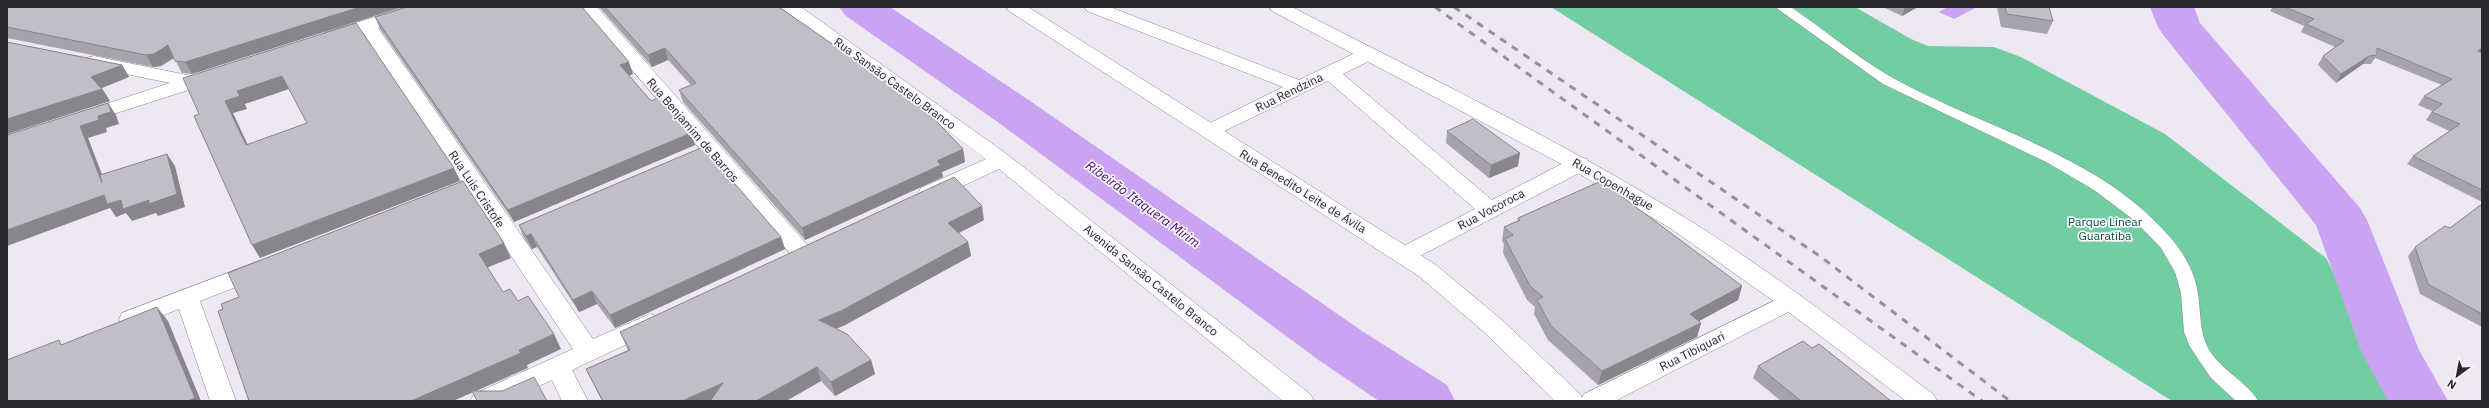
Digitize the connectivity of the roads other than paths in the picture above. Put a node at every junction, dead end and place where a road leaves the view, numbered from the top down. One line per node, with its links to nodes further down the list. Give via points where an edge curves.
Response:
1 (587, 7): 27 (street, Rua Benjamim de Barros, via 702,152)
2 (789, 7): 18 (street, Rua Sansão Castelo Branco)
3 (1093, 7): 15 (street)
4 (1278, 7): 10 (street, Rua Copenhague)
5 (1782, 7): 44 (lane, via 1906,92 2036,151 2122,203 2157,232 2179,260 2188,287 2195,337 2203,354 2225,381)
6 (416, 8): 8 (street)
7 (1021, 8): 17 (street, Rua Benedito Leite de Ávila)
8 (366, 25): 9 (street); 20 (street, Rua Luis Cristofe)
9 (314, 43)
10 (1368, 54): 13 (street, Rua Rendzina); 19 (street, Rua Copenhague)
11 (77, 59): 14 (street)
12 (231, 70): 14 (street)
13 (1328, 72): 15 (street, Rua Rendzina); 23 (street)
14 (194, 82): 16 (street)
15 (1300, 87): 17 (street, Rua Rendzina)
16 (67, 123)
17 (1209, 131): 28 (street, Rua Benedito Leite de Ávila)
18 (1001, 160): 21 (street); 40 (street, Avenida Sansão Castelo Branco)
19 (1579, 164): 23 (street, Rua Vocoroca); 32 (street, Rua Copenhague, via 1678,223)
20 (473, 185): 22 (street); 25 (street, Rua Luis Cristofe)
21 (908, 203)
22 (415, 208)
23 (1489, 210): 28 (street, Rua Vocoroca)
24 (529, 226): 25 (street)
25 (508, 235): 35 (street, Rua Luis Cristofe)
26 (822, 242): 27 (street)
27 (801, 252): 30 (street)
28 (1404, 255): 41 (street, Rua Benedito Leite de Ávila, via 1428,271 1493,326)
29 (283, 260): 31 (street)
30 (780, 262)
31 (187, 297): 34 (street); 37 (street)
32 (1790, 301): 42 (street, Rua Tibiquari); 43 (street, Rua Copenhague)
33 (666, 315): 35 (street)
34 (108, 328)
35 (588, 352): 36 (street)
36 (558, 366): 38 (street); 39 (street)
37 (223, 401)
38 (483, 401)
39 (575, 401)
40 (1301, 401)
41 (1571, 401)
42 (1594, 401)
43 (1924, 401)
44 (2250, 401)

